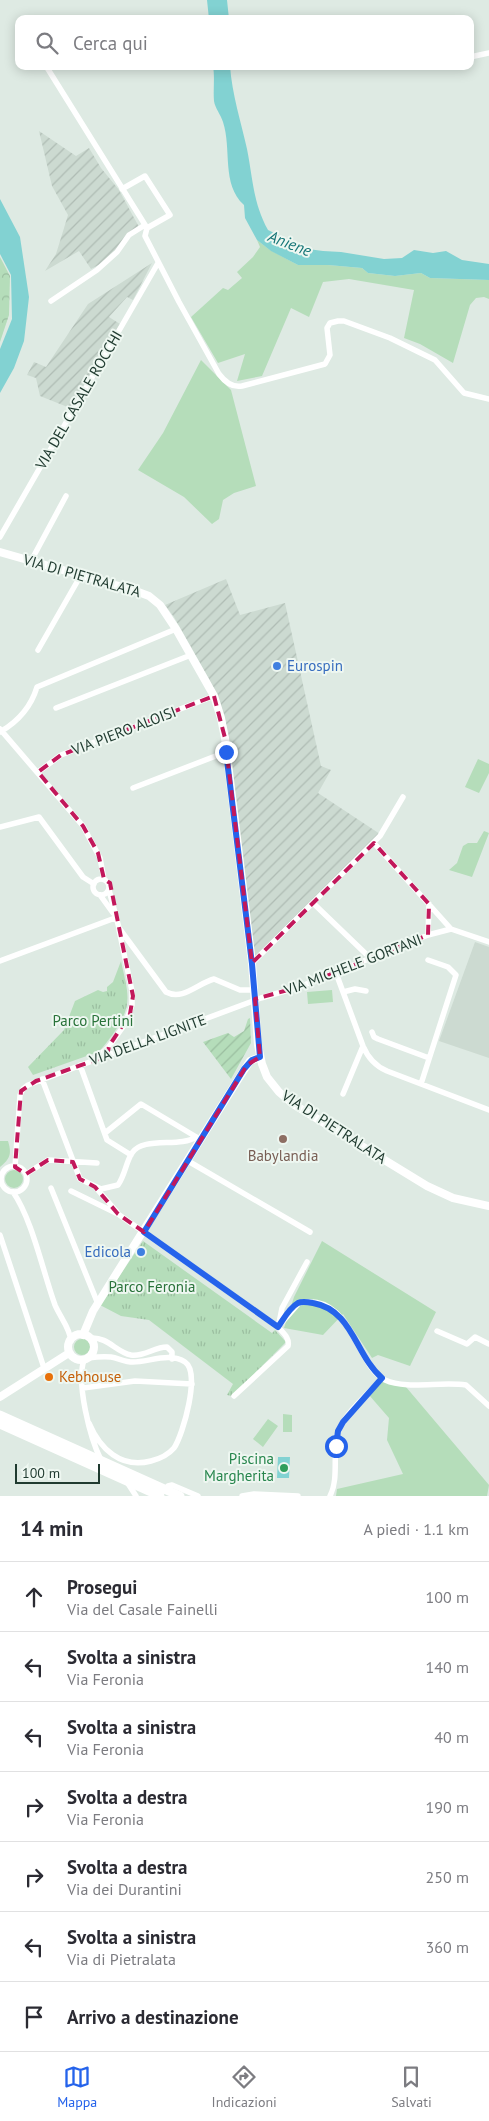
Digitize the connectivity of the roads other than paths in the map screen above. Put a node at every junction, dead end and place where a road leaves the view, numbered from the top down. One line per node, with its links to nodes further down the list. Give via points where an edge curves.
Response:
1 (489, 53): 2 (street)
2 (474, 56)
3 (48, 70): 4 (street)
4 (122, 189): 5 (street); 5 (street, via 145,176 170,215)
5 (146, 227): 6 (street, via 145,236); 7 (street, via 129,235 117,252 97,270)
6 (158, 263): 8 (street, via 219,374 233,386 324,364 330,355 326,328 330,323 341,321 390,338 433,359 461,391); 10 (street, VIA DEL CASALE ROCCHI)
7 (51, 301)
8 (489, 399)
9 (66, 496): 12 (street)
10 (0, 538)
11 (0, 552): 12 (street, VIA DI PIETRALATA)
12 (31, 561): 13 (street, VIA DI PIETRALATA)
13 (81, 575): 14 (street, VIA DI PIETRALATA, via 149,596 164,609); 15 (street)
14 (176, 629): 16 (street, VIA DI PIETRALATA); 19 (street, via 36,687 26,710)
15 (38, 650)
16 (191, 655): 17 (street, VIA DI PIETRALATA); 18 (street)
17 (214, 696): 20 (street, VIA DI PIETRALATA); 21 (street, VIA PIERO ALOISI, via 62,755)
18 (56, 708)
19 (1, 730): 21 (street)
20 (226, 752): 22 (street); 40 (street, VIA DI PIETRALATA)
21 (38, 772): 26 (street, via 87,832 100,858)
22 (133, 788)
23 (404, 797): 25 (street)
24 (0, 827): 27 (street, via 39,817 83,877)
25 (374, 843): 30 (street); 31 (street)
26 (104, 880): 27 (street); 28 (street)
27 (94, 884): 29 (street, via 94,890)
28 (109, 890): 29 (street); 32 (street)
29 (100, 895): 32 (street)
30 (313, 903): 37 (street); 40 (street)
31 (429, 904): 34 (street); 35 (street)
32 (115, 916): 33 (street); 39 (street)
33 (119, 928): 42 (street, via 169,994 183,993 214,979 240,990); 47 (street, via 133,1003 126,1022)
34 (451, 929): 35 (street, VIA MICHELE GORTANI); 36 (street)
35 (428, 935): 41 (street, VIA MICHELE GORTANI)
36 (489, 942)
37 (366, 954)
38 (428, 960): 51 (street, via 448,967 456,974)
39 (0, 961)
40 (252, 964): 42 (street, VIA DI PIETRALATA)
41 (336, 973): 44 (street); 45 (street, VIA MICHELE GORTANI)
42 (254, 990): 45 (street, VIA DI PIETRALATA)
43 (366, 991): 44 (street)
44 (343, 992): 48 (street)
45 (255, 1001): 49 (street, VIA DELLA LIGNITE); 50 (street, VIA DI PIETRALATA)
46 (372, 1032): 51 (street, via 378,1039)
47 (109, 1046): 49 (street); 52 (street)
48 (363, 1046): 55 (street, via 376,1065); 56 (street)
49 (112, 1054): 52 (street, VIA DELLA LIGNITE)
50 (260, 1057): 59 (street, via 247,1065); 72 (street, VIA DI PIETRALATA, via 272,1084 293,1104 438,1192 461,1201)
51 (429, 1058): 55 (street)
52 (92, 1060): 53 (street, VIA DELLA LIGNITE)
53 (80, 1065): 54 (street, VIA DELLA LIGNITE); 58 (street)
54 (42, 1079): 62 (street); 64 (street, VIA DELLA LIGNITE, via 21,1091)
55 (421, 1084): 57 (street)
56 (343, 1094)
57 (489, 1110)
58 (105, 1133): 59 (street, via 141,1104); 60 (street, via 110,1142)
59 (198, 1138): 60 (street, via 145,1145); 61 (street)
60 (131, 1155): 67 (street, via 118,1185 108,1189)
61 (188, 1161): 74 (street); 75 (street)
62 (74, 1162): 63 (street); 65 (street, via 48,1160); 67 (street, via 80,1178)
63 (97, 1163)
64 (14, 1167): 65 (street); 66 (street, via 4,1172)
65 (26, 1174): 70 (street, via 24,1187)
66 (1, 1182): 70 (street)
67 (95, 1187): 73 (street)
68 (51, 1188): 78 (street)
69 (71, 1191): 73 (street)
70 (11, 1192): 71 (street); 82 (street, via 22,1207)
71 (0, 1194)
72 (489, 1206)
73 (118, 1214): 74 (street)
74 (144, 1232): 78 (street); 79 (street)
75 (310, 1232)
76 (0, 1235): 87 (street)
77 (307, 1262): 79 (street, via 282,1308)
78 (98, 1304): 81 (street, via 88,1319)
79 (278, 1327): 88 (street, via 299,1303 311,1302 328,1308 346,1324); 92 (street, via 288,1340 288,1346)
80 (437, 1331): 83 (street, via 466,1344 475,1337)
81 (87, 1336): 82 (street, via 75,1337); 85 (street, via 94,1349); 86 (street, via 104,1340 131,1355 167,1347 172,1352)
82 (71, 1341): 84 (street)
83 (489, 1344)
84 (69, 1352): 85 (street, via 75,1359); 87 (street)
85 (86, 1359): 86 (street, via 109,1357 134,1362); 90 (street, via 81,1374)
86 (172, 1359): 89 (street, via 181,1360 189,1366)
87 (44, 1368): 91 (street)
88 (382, 1378): 93 (street, via 400,1384 466,1385); 105 (street, via 340,1427)
89 (192, 1384): 90 (street, via 135,1381); 95 (street, via 176,1444 157,1459 137,1462 119,1458 103,1446)
90 (83, 1388): 95 (street)
91 (1, 1395)
92 (234, 1396)
93 (489, 1406)
94 (0, 1415): 97 (main road)
95 (89, 1423): 97 (street)
96 (0, 1424): 97 (main road)
97 (100, 1465): 98 (main road); 99 (main road)
98 (127, 1482): 99 (main road); 100 (street)
99 (162, 1494): 101 (main road); 102 (street, via 172,1485)
100 (136, 1496)
101 (180, 1496)
102 (198, 1496)
103 (242, 1496): 104 (street)
104 (298, 1496)
105 (330, 1496)

